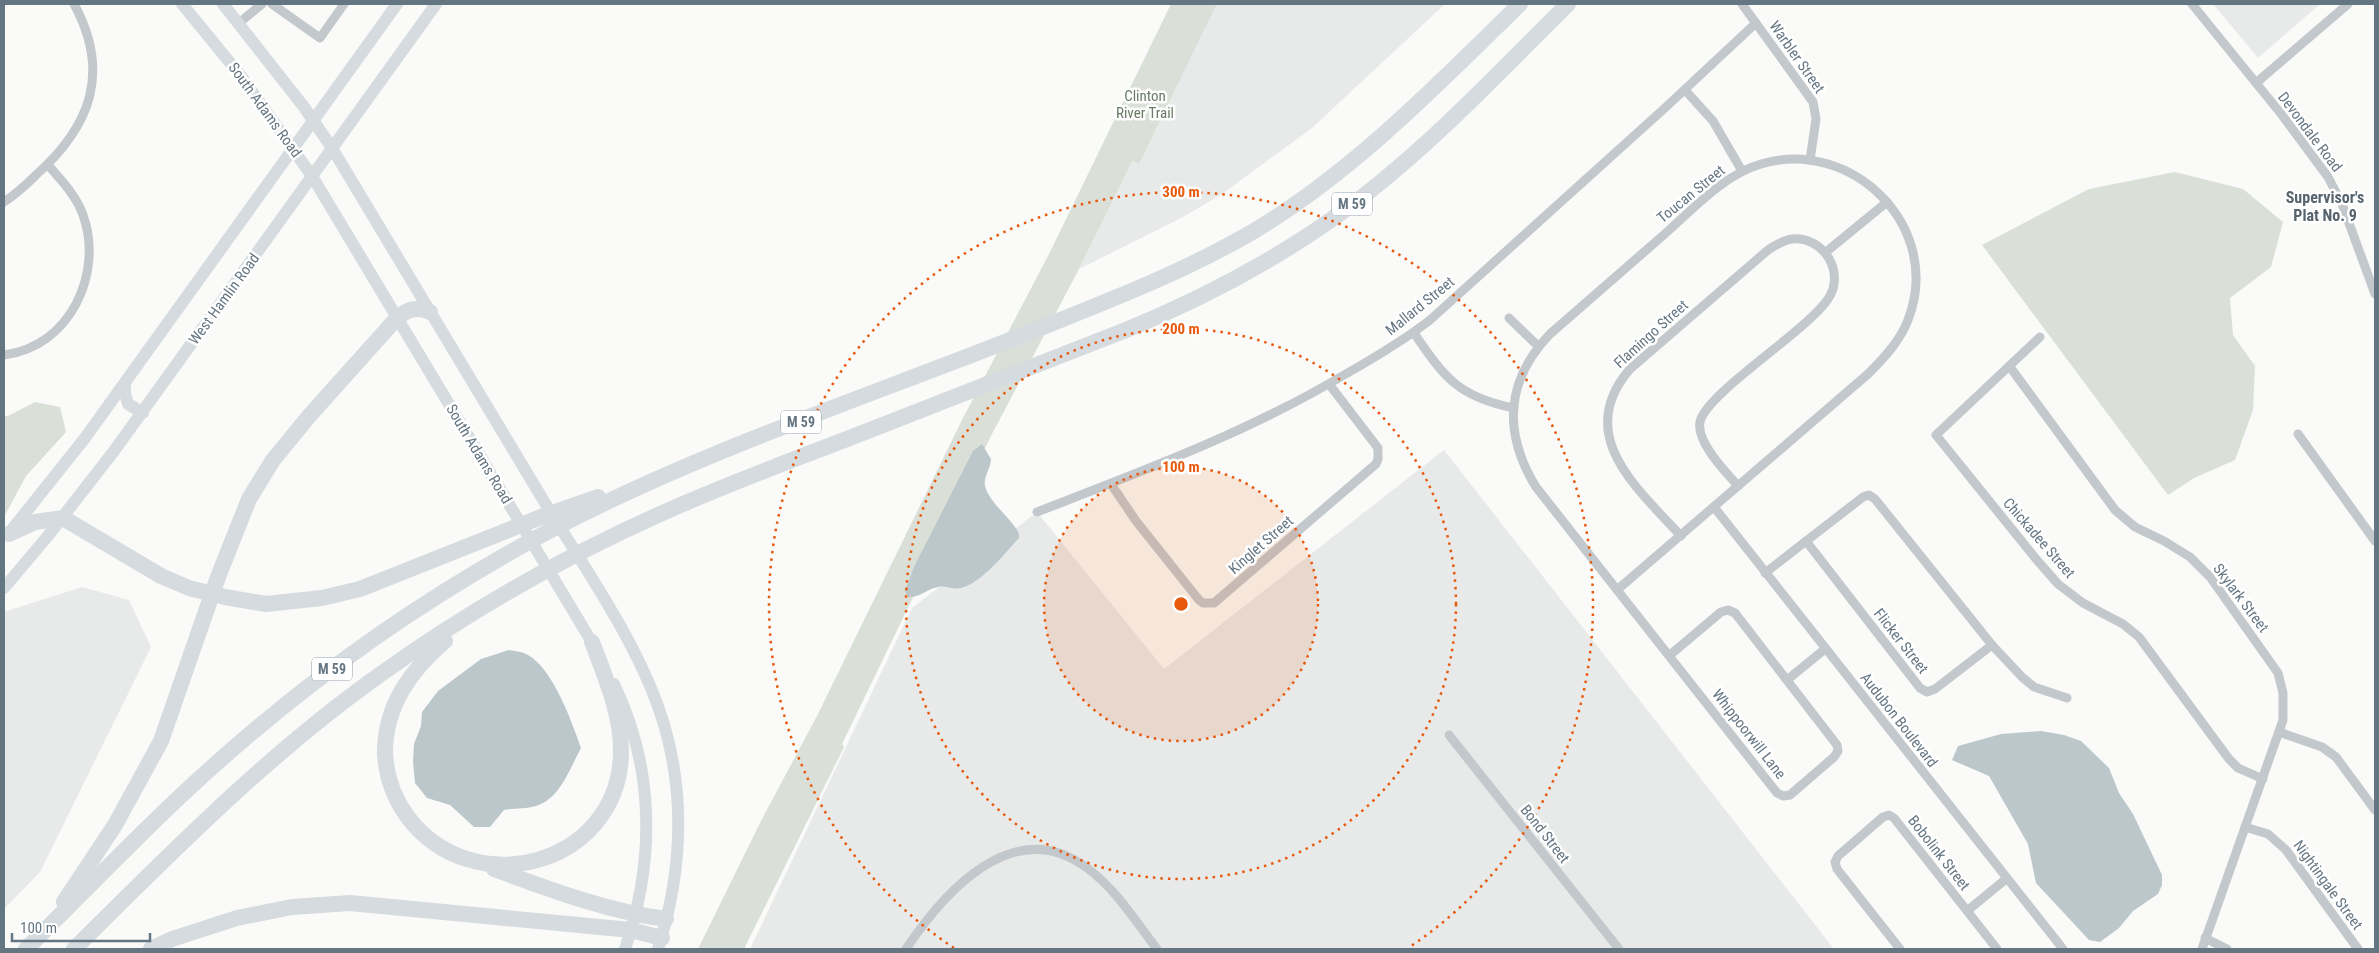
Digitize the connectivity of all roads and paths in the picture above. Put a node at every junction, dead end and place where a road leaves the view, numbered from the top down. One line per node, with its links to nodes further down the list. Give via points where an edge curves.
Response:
1 (74, 4): 22 (street, via 91,49 91,88 75,133)
2 (182, 4): 19 (main road, South Adams Road, via 227,58)
3 (223, 4): 14 (main road, South Adams Road)
4 (262, 4): 14 (street)
5 (272, 4): 6 (street, via 320,38)
6 (344, 4)
7 (397, 4): 18 (main road, West Hamlin Road)
8 (435, 4): 20 (main road, West Hamlin Road)
9 (1520, 4): 42 (highway, M 59, via 1389,131 1302,199 1193,264 1062,320)
10 (1568, 4): 55 (highway, M 59, via 1416,152 1325,224 1265,262 1203,296 1126,330 685,503 584,550)
11 (1742, 4): 15 (street, Warbler Street)
12 (2192, 4): 16 (street, Devondale Road)
13 (2348, 4): 16 (street)
14 (239, 23): 18 (main road, South Adams Road)
15 (1756, 23): 17 (street, Mallard Street); 21 (street, Warbler Street, via 1813,102 1816,119)
16 (2256, 83): 28 (street, Devondale Road, via 2333,186)
17 (1684, 90): 23 (street, via 1713,121); 32 (street, Mallard Street)
18 (313, 121): 19 (main road, West Hamlin Road); 20 (main road, South Adams Road)
19 (293, 148): 24 (main road, South Adams Road); 37 (main road, West Hamlin Road)
20 (332, 148): 24 (main road, West Hamlin Road); 29 (main road, South Adams Road)
21 (1810, 160): 23 (street, Toucan Street, via 1777,161); 26 (street, Toucan Street, via 1861,179)
22 (48, 165): 25 (street); 35 (street, via 71,192 83,215 90,244 88,272 79,299 56,329 23,350)
23 (1742, 171): 34 (street, Toucan Street, via 1696,206)
24 (312, 176): 30 (main road, South Adams Road); 40 (main road, West Hamlin Road)
25 (4, 202)
26 (1887, 202): 27 (street); 44 (street, Toucan Street, via 1907,234 1914,260 1912,307 1903,330 1868,374)
27 (1826, 252): 44 (street, via 1834,273 1830,297 1719,397 1700,421 1706,444); 48 (street, Flamingo Street, via 1798,239 1780,242 1630,369 1615,388 1608,411 1608,436 1614,456 1655,509)
28 (2375, 294)
29 (430, 312): 30 (highway, via 409,309); 70 (main road, South Adams Road, via 598,590 647,680 660,714 677,788 679,837 675,881)
30 (397, 318): 56 (main road, South Adams Road); 72 (highway, via 273,460 249,499 161,741 115,825)
31 (1509, 318): 34 (street)
32 (1414, 332): 38 (street, Mallard Street); 39 (street, via 1438,366 1466,392 1491,404)
33 (2040, 337): 36 (street)
34 (1538, 346): 39 (street, Toucan Street, via 1521,377)
35 (4, 355)
36 (2010, 367): 62 (street, Skylark Street, via 2115,510 2135,527 2190,557 2216,585 2278,673 2284,704); 64 (street, Chickadee Street, via 1936,434 2048,573 2071,595 2124,624 2134,633 2148,647 2229,759 2238,768)
37 (125, 383): 40 (main road, via 128,404); 49 (main road, West Hamlin Road)
38 (1329, 384): 43 (street, Mallard Street, via 1222,439); 43 (street, Kinglet Street, via 1378,448 1376,464 1214,603 1199,600)
39 (1514, 408): 54 (street, Toucan Street, via 1514,433 1523,467)
40 (143, 413): 47 (main road, West Hamlin Road)
41 (2298, 434): 51 (street)
42 (672, 473): 47 (highway, via 546,515 360,589 322,598 266,604 189,588 162,576); 72 (highway, M 59, via 586,512 518,548 439,595 346,658 219,761)
43 (1111, 484): 46 (street, Mallard Street)
44 (1738, 486): 45 (street, Toucan Street)
45 (1714, 507): 48 (street, Toucan Street); 52 (street, Audubon Boulevard)
46 (1037, 512)
47 (62, 518): 49 (highway, via 35,522); 53 (main road, West Hamlin Road)
48 (1681, 536): 54 (street, Toucan Street)
49 (6, 537)
50 (1806, 541): 52 (street); 57 (street, via 1862,497 1869,495); 57 (street, Flicker Street, via 1920,688 1927,692)
51 (2375, 541)
52 (1765, 573): 58 (street, Audubon Boulevard)
53 (4, 588)
54 (1618, 590): 59 (street, Whippoorwill Lane)
55 (500, 597): 67 (highway, via 433,652 408,680 395,701 385,746 391,784 397,801 410,820 446,851); 76 (highway, M 59, via 378,676 282,751)
56 (592, 642): 67 (highway, via 612,697 619,730 619,766 610,796 592,826 554,854 520,864); 71 (main road, South Adams Road, via 625,709 644,779 648,837 644,880)
57 (1992, 645): 61 (street, via 2029,684)
58 (1825, 649): 60 (street); 68 (street, Audubon Boulevard)
59 (1670, 655): 60 (street, Whippoorwill Lane, via 1721,612 1728,610 1734,613); 60 (street, Whippoorwill Lane, via 1783,796 1790,795 1838,751 1837,745)
60 (1787, 680)
61 (2066, 698)
62 (2279, 732): 64 (street, Skylark Street); 65 (street, via 2322,747 2336,757)
63 (1449, 735): 81 (street, Bond Street)
64 (2262, 779): 66 (street, Skylark Street)
65 (2375, 810)
66 (2246, 827): 73 (street, Skylark Street); 87 (street, Nightingale Street, via 2268,834 2286,850)
67 (481, 864): 71 (highway)
68 (2006, 879): 69 (street, Bobolink Street); 84 (street, Audubon Boulevard)
69 (1967, 911): 82 (street, Bobolink Street, via 1894,818 1889,815 1883,817 1835,862 1837,869); 83 (street, Bobolink Street)
70 (666, 919): 71 (highway); 74 (main road, South Adams Road)
71 (633, 922): 74 (highway); 77 (highway, via 350,903 292,907 237,918); 78 (main road, South Adams Road)
72 (42, 934): 75 (highway, M 59)
73 (2205, 938): 85 (street, Skylark Street); 86 (street)
74 (660, 944)
75 (26, 949)
76 (74, 949)
77 (151, 949)
78 (625, 949)
79 (906, 949): 80 (street, via 942,903 979,868 1002,856 1035,851 1059,854 1095,874)
80 (1157, 949)
81 (1617, 949)
82 (1900, 949)
83 (1997, 949)
84 (2063, 949)
85 (2202, 949)
86 (2227, 949)
87 (2358, 949)

